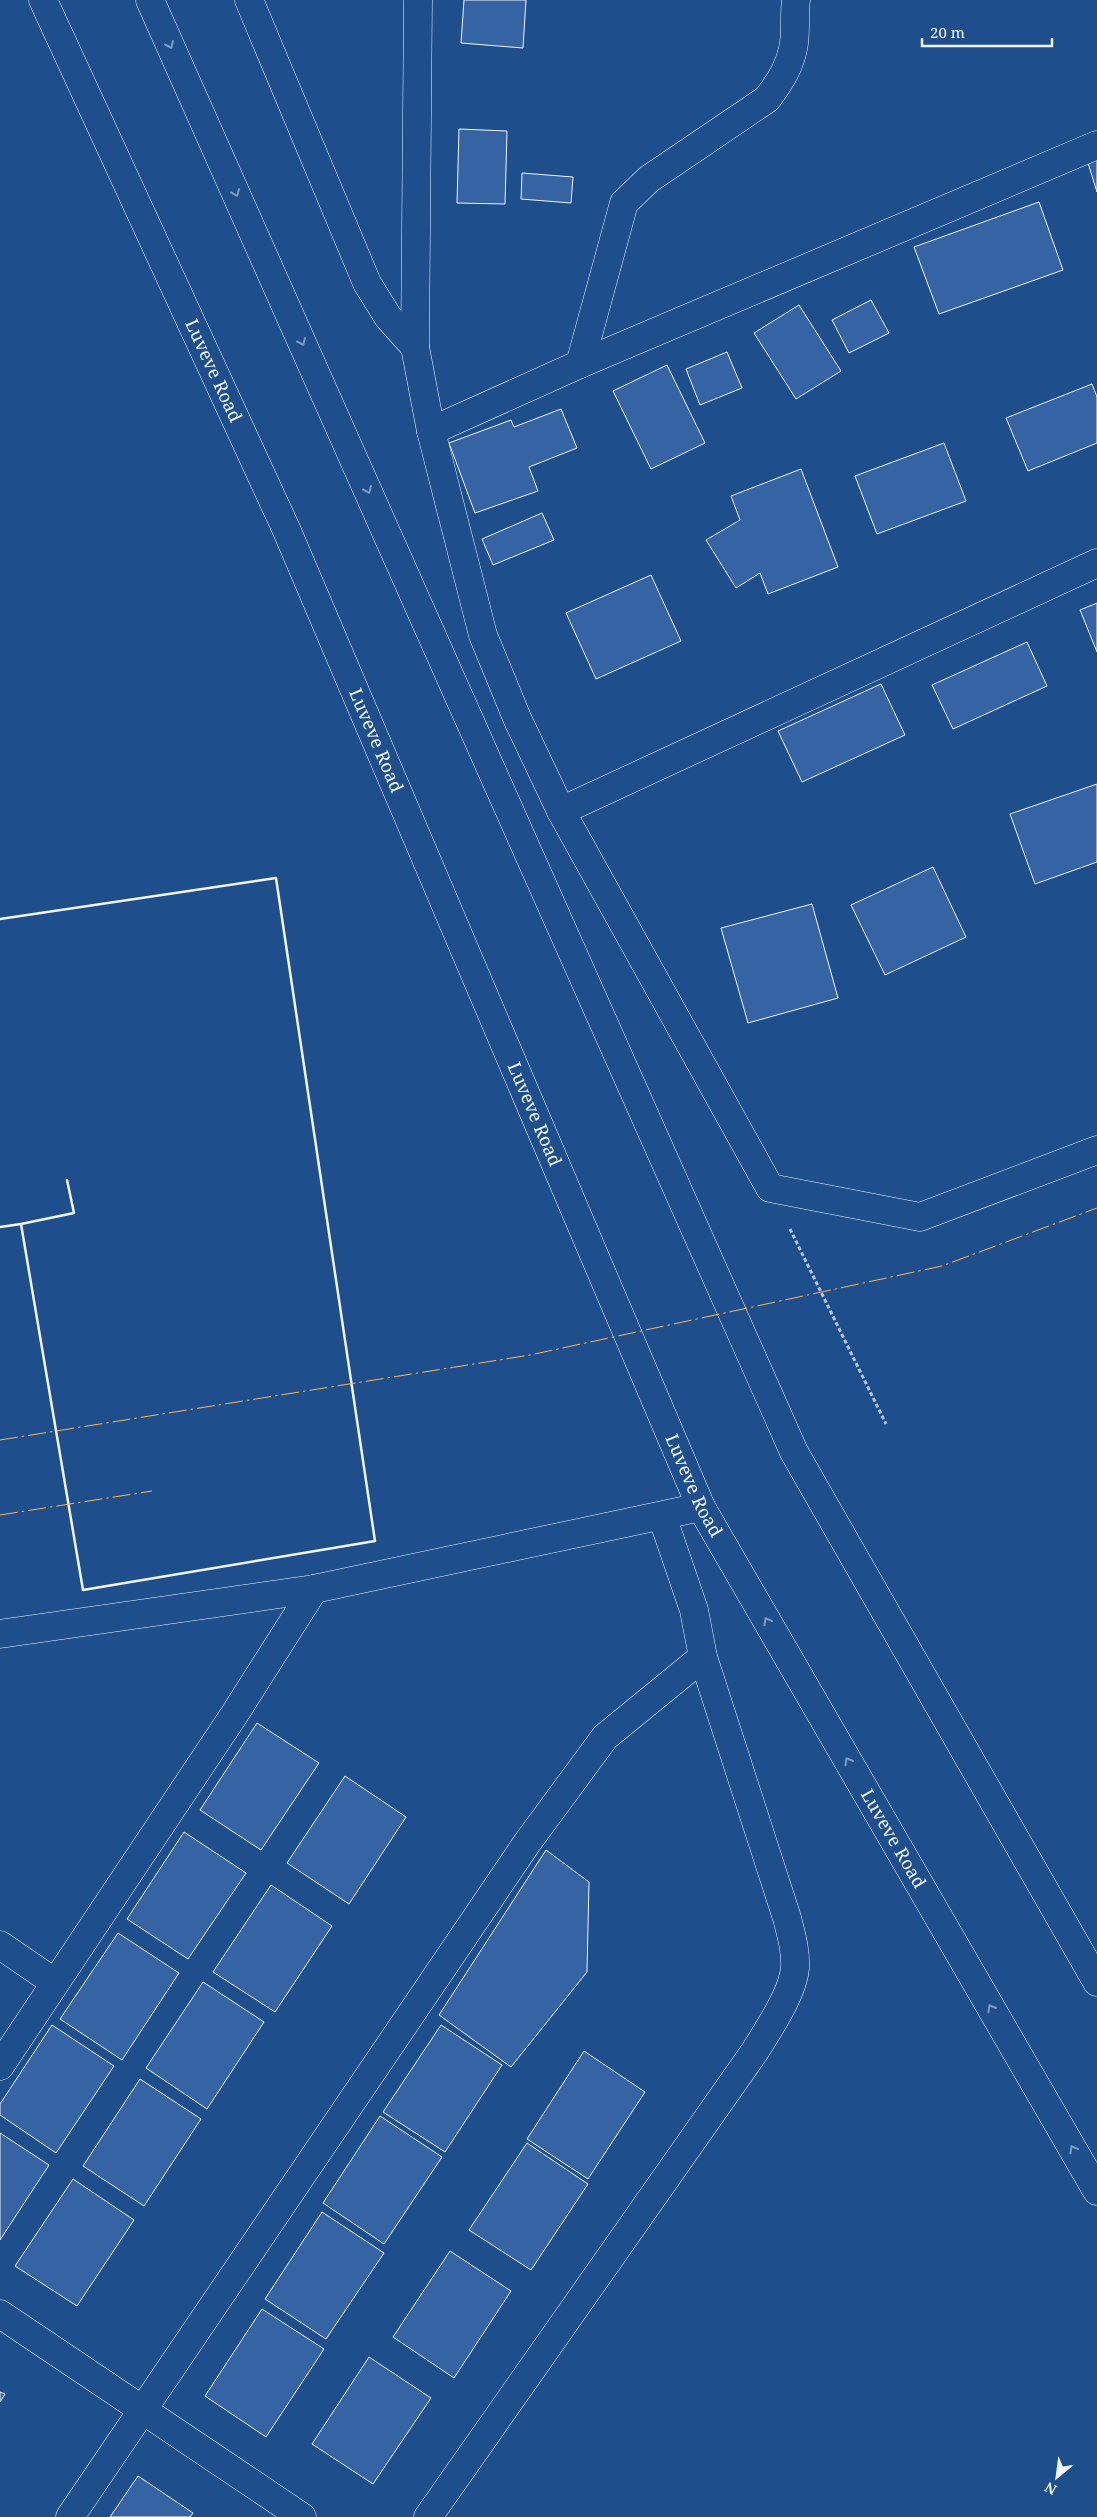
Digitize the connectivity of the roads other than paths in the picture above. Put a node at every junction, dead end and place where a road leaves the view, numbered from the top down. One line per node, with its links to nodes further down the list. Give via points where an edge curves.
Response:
1 (43, 0): 13 (street, Luveve Road, via 287,531)
2 (150, 0): 20 (street, one-way to 20, via 794,1452)
3 (249, 0): 7 (street, via 367,284 388,317)
4 (418, 0): 7 (street)
5 (796, 0): 8 (street, via 794,42 789,63 781,81 767,99 649,179 624,203)
6 (1097, 145): 8 (street)
7 (415, 347): 9 (street)
8 (580, 364): 9 (street)
9 (431, 431): 11 (street, via 483,635 517,718)
10 (1097, 564): 11 (street)
11 (561, 811): 12 (street, via 770,1188 920,1217)
12 (1097, 1150)
13 (701, 1507): 14 (street); 22 (street, Luveve Road, one-way to 13)
14 (662, 1516): 15 (street); 17 (street, via 694,1610)
15 (314, 1589): 16 (street); 19 (street, via 234,1715)
16 (0, 1634)
17 (703, 1657): 24 (street, via 605,1737 576,1774); 27 (street, via 787,1918 794,1942 795,1969 779,2012 755,2051)
18 (0, 1945): 19 (street)
19 (54, 1982): 21 (street)
20 (1097, 1982)
21 (0, 2066)
22 (1097, 2191)
23 (0, 2314): 24 (street)
24 (142, 2409): 25 (street); 26 (street)
25 (70, 2517)
26 (302, 2517)
27 (428, 2517)

